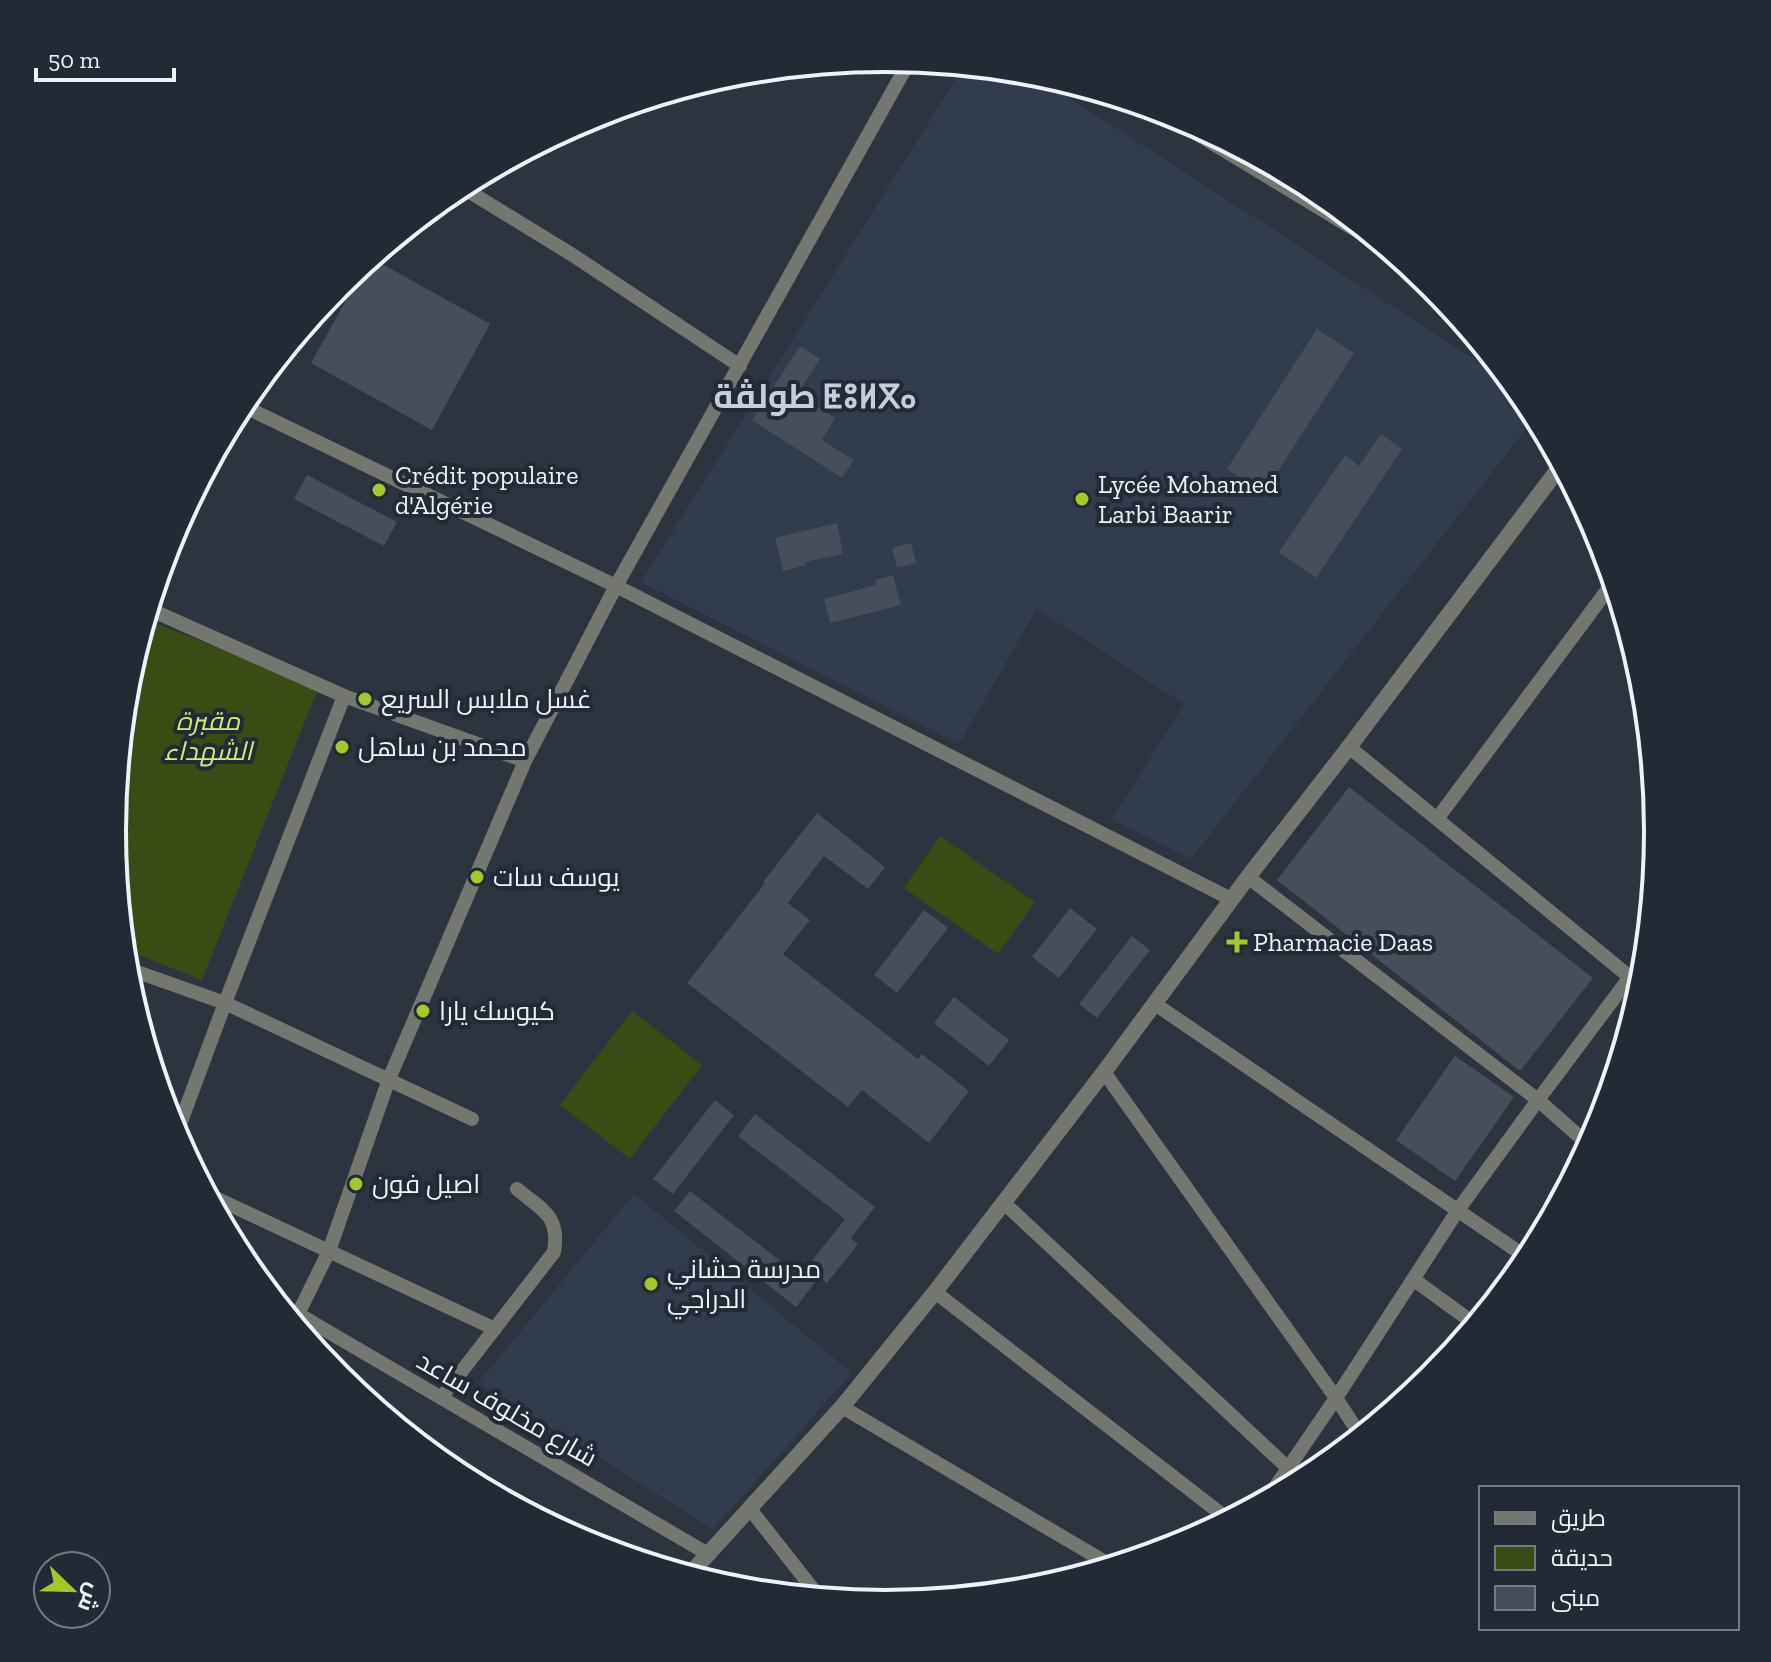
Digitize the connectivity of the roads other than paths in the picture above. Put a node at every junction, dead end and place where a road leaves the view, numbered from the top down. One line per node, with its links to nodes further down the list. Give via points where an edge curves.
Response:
1 (903, 73): 3 (street)
2 (473, 194): 3 (street)
3 (740, 366): 6 (street)
4 (253, 411): 6 (street)
5 (1555, 474): 10 (street)
6 (616, 586): 11 (street); 14 (street)
7 (1606, 592): 12 (street)
8 (159, 613): 9 (street)
9 (344, 696): 11 (street); 18 (street)
10 (1349, 747): 12 (street); 13 (street)
11 (525, 761): 21 (street)
12 (1437, 819): 16 (street)
13 (1248, 877): 14 (street); 22 (street)
14 (1231, 899): 19 (street)
15 (140, 974): 18 (street)
16 (1630, 977)
17 (1627, 993): 22 (street)
18 (225, 1003): 21 (street); 23 (street)
19 (1155, 1004): 20 (street); 29 (street)
20 (1104, 1072): 28 (street); 39 (street)
21 (389, 1079): 24 (street); 30 (street)
22 (1538, 1100): 25 (street); 29 (street)
23 (183, 1117)
24 (472, 1119)
25 (1580, 1137)
26 (517, 1189): 37 (street, via 552,1218 557,1235 554,1252)
27 (224, 1202): 30 (street)
28 (1003, 1202): 33 (street); 42 (street)
29 (1458, 1210): 31 (street); 32 (street)
30 (329, 1251): 34 (street); 37 (street)
31 (1518, 1251)
32 (1413, 1279): 36 (street); 39 (street)
33 (935, 1292): 40 (street); 45 (street)
34 (299, 1312)
35 (303, 1317): 38 (street, شارع مخلوف ساعد)
36 (1467, 1318)
37 (495, 1329): 38 (street)
38 (441, 1398): 46 (street, شارع مخلوف ساعد)
39 (1336, 1398): 41 (street); 42 (street)
40 (842, 1407): 44 (street); 47 (street)
41 (1355, 1427)
42 (1288, 1468): 43 (street)
43 (1281, 1478)
44 (750, 1509): 46 (street); 49 (street)
45 (1220, 1513)
46 (708, 1554): 48 (street)
47 (1100, 1559)
48 (697, 1566)
49 (811, 1586)

